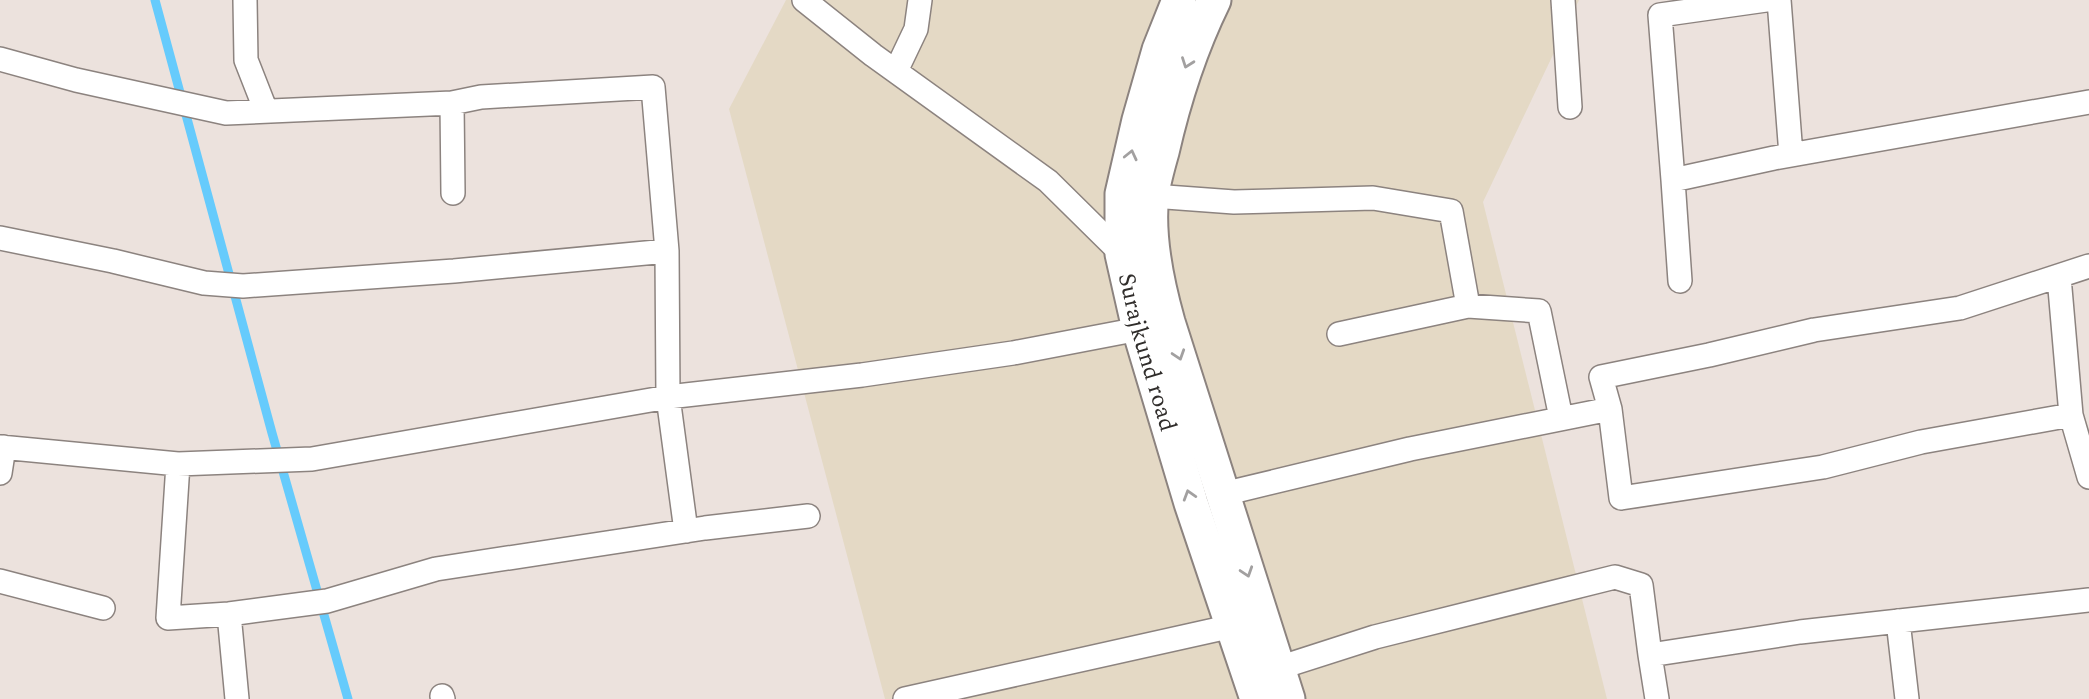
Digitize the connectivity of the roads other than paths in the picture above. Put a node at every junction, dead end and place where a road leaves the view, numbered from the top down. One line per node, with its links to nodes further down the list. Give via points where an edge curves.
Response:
1 (245, 0): 14 (street, via 246,60)
2 (804, 0): 10 (street)
3 (919, 0): 10 (street, via 916,29)
4 (1179, 0): 18 (street, Surajkund road, one-way to 4, via 1139,120)
5 (1214, 0): 18 (street, one-way to 18)
6 (1563, 0): 13 (street)
7 (1766, 0): 16 (street, via 1660,15)
8 (1779, 0): 15 (street)
9 (0, 59): 14 (street, via 226,113)
10 (896, 71): 21 (street, via 1048,181)
11 (2089, 102): 15 (street)
12 (452, 103): 14 (street); 17 (street); 20 (street, via 481,97 653,87)
13 (1570, 107)
14 (266, 111)
15 (1791, 155): 16 (street)
16 (1673, 180): 24 (street)
17 (453, 193)
18 (1137, 195): 21 (street, Surajkund road); 25 (street, via 1234,202 1373,198 1451,211)
19 (0, 238): 20 (street, via 204,283 243,286)
20 (667, 251): 28 (street)
21 (1137, 254): 26 (street, Surajkund road)
22 (2089, 266): 23 (street)
23 (2059, 277): 29 (street, via 1960,308 1814,330 1601,377); 30 (street)
24 (1680, 281)
25 (1468, 306): 27 (street); 31 (street, via 1539,311)
26 (1153, 326): 28 (street, via 999,355); 36 (street, one-way to 36); 44 (street, Surajkund road, one-way to 26)
27 (1339, 334)
28 (668, 397): 33 (street, via 312,459); 38 (street)
29 (1610, 409): 30 (street, via 1621,498 1824,467 1921,442); 31 (street)
30 (2071, 415): 35 (street)
31 (1561, 418): 36 (street)
32 (2, 447): 33 (street); 34 (street)
33 (178, 464): 42 (street, via 167,618)
34 (0, 474)
35 (2089, 477)
36 (1223, 495): 44 (street, one-way to 44)
37 (807, 516): 38 (street)
38 (686, 531): 42 (street, via 436,569 316,602)
39 (0, 581): 41 (street)
40 (2089, 600): 43 (street)
41 (103, 608)
42 (229, 614): 47 (street)
43 (1898, 621): 45 (street); 50 (street)
44 (1246, 623): 46 (street, Surajkund road); 48 (street)
45 (1650, 655): 46 (street, via 1641,585 1615,577 1375,637); 49 (street)
46 (1268, 686)
47 (237, 699)
48 (905, 699)
49 (1657, 699)
50 (1908, 699)

